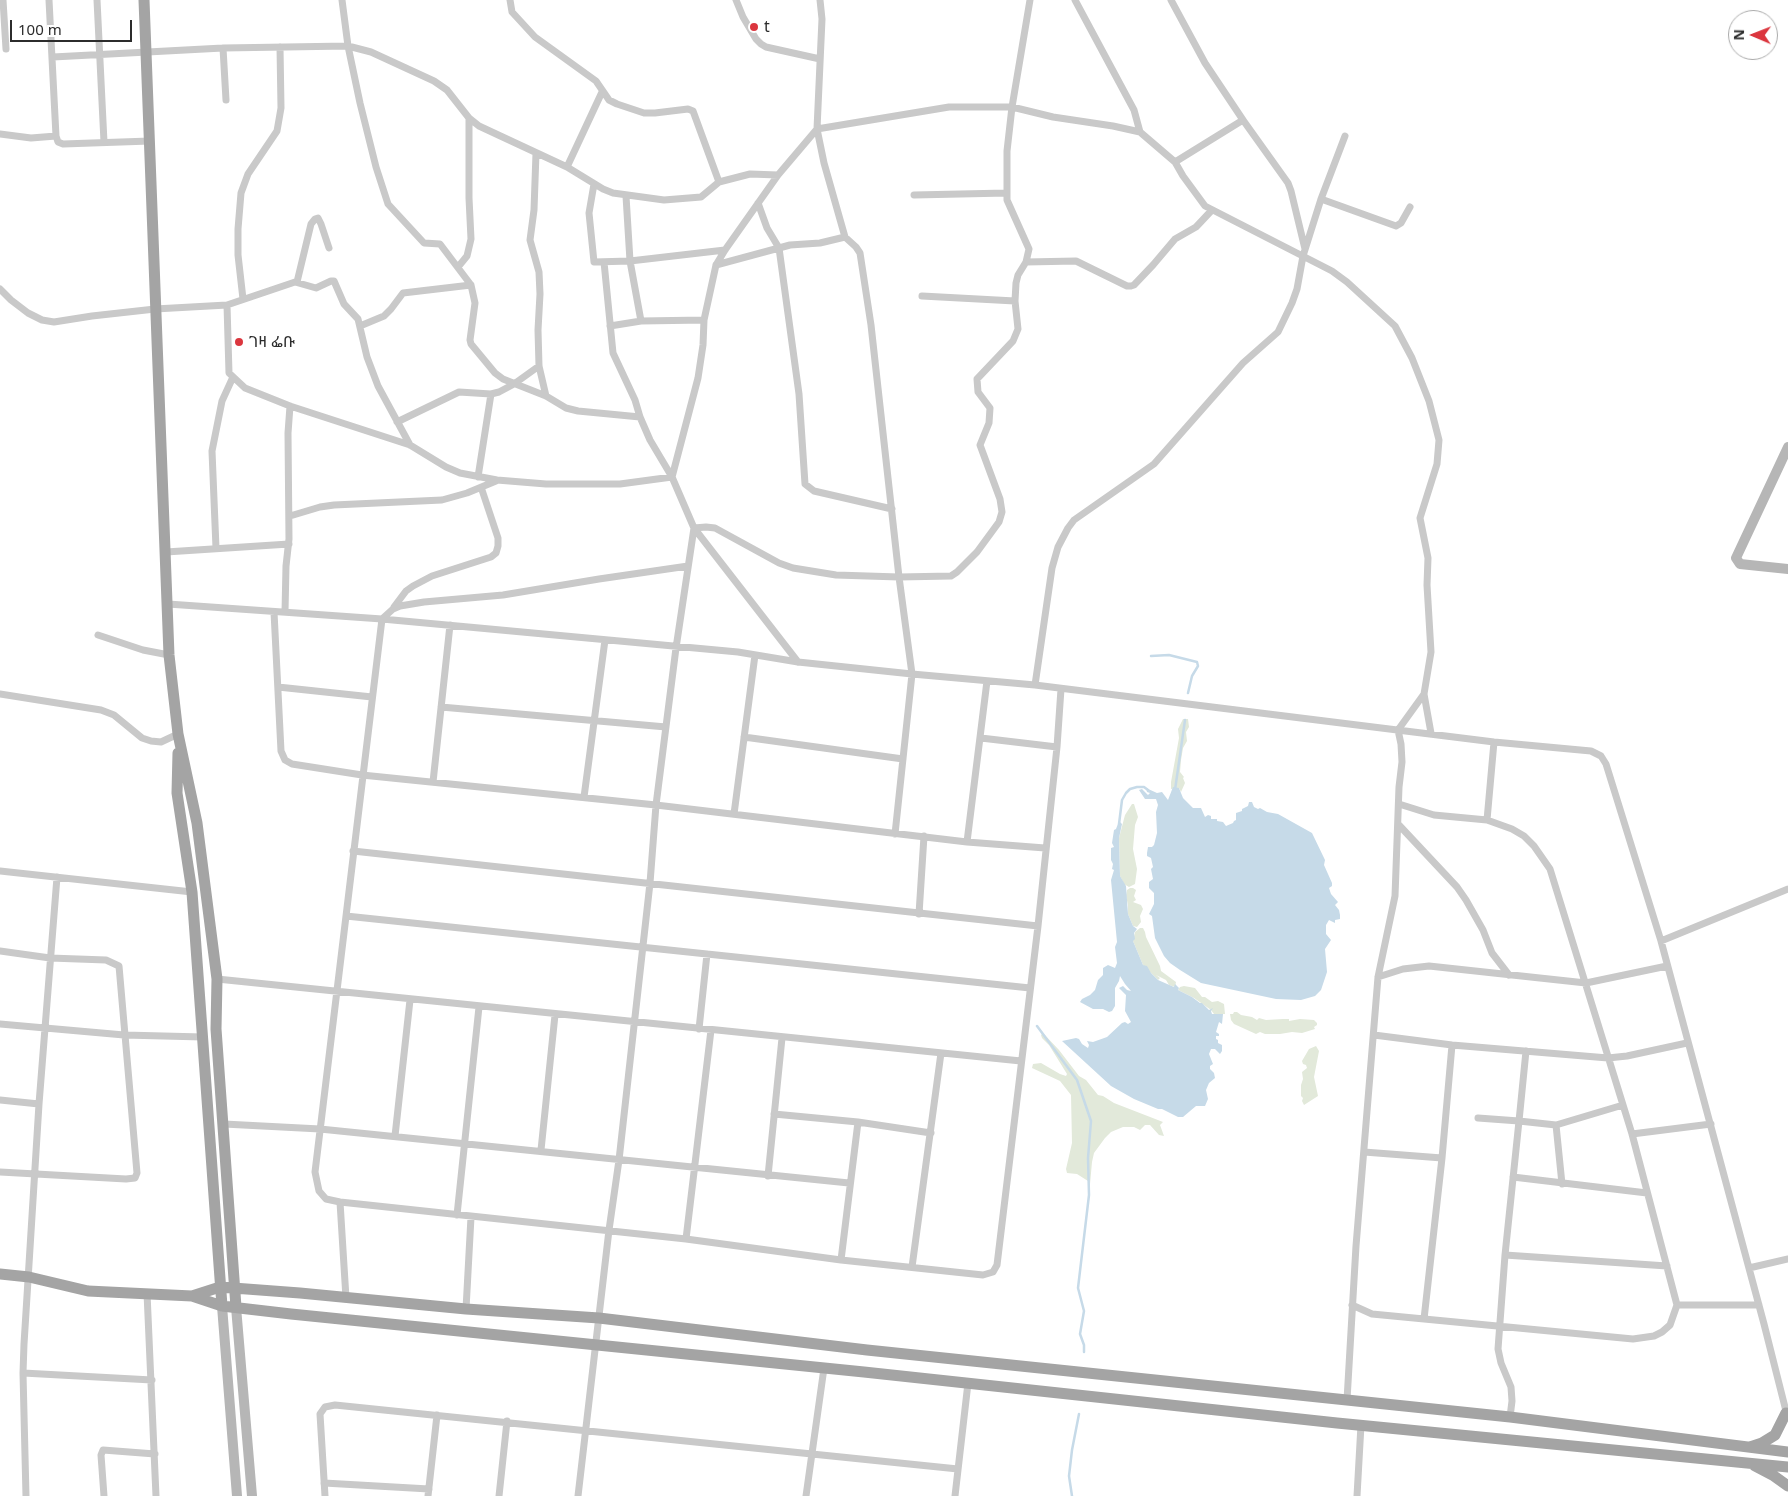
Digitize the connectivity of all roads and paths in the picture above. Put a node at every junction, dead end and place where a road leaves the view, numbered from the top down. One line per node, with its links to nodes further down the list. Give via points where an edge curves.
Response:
1 (3, 0): 15 (street)
2 (49, 0): 18 (street)
3 (97, 0): 17 (street)
4 (144, 0): 16 (main road)
5 (342, 0): 12 (street)
6 (510, 0): 20 (street, via 512,12 534,37 596,81)
7 (736, 0): 19 (street, via 761,44)
8 (820, 0): 19 (street)
9 (1030, 0): 22 (street)
10 (1075, 0): 26 (street, via 1134,110)
11 (1171, 0): 24 (street, via 1205,63)
12 (348, 46): 13 (street); 23 (street, via 371,52 439,84); 54 (street, via 376,167 388,204 424,243 440,244)
13 (280, 47): 14 (street); 59 (street, via 281,108 277,131 248,174 241,193 238,255)
14 (224, 48): 16 (street); 21 (street)
15 (6, 49)
16 (147, 53): 17 (street); 30 (main road)
17 (101, 56): 18 (street); 31 (street)
18 (53, 58): 28 (street)
19 (820, 59): 25 (street)
20 (602, 92): 34 (street); 36 (street, via 617,104 644,113 693,111)
21 (226, 100)
22 (1012, 107): 25 (street, via 949,107); 26 (street); 38 (street)
23 (469, 118): 32 (street, via 479,126); 54 (street, via 471,239 467,256)
24 (1243, 120): 33 (street); 49 (street, via 1288,183)
25 (817, 130): 35 (street); 45 (street)
26 (1140, 132): 33 (street)
27 (0, 134): 28 (street, via 31,138)
28 (56, 136): 31 (street, via 63,144)
29 (1346, 136): 41 (street)
30 (150, 141): 31 (street); 62 (main road)
31 (104, 142)
32 (536, 152): 34 (street); 67 (street, via 530,240 539,272)
33 (1175, 162): 44 (street, via 1200,201)
34 (567, 167): 37 (street)
35 (778, 175): 36 (street, via 750,174); 42 (street)
36 (719, 182): 40 (street, via 701,197 664,200)
37 (594, 184): 40 (street); 51 (street, via 589,213 593,261)
38 (1007, 194): 39 (street); 52 (street, via 1009,206 1029,249)
39 (914, 195)
40 (626, 196): 50 (street)
41 (1321, 199): 43 (street, via 1396,226); 49 (street)
42 (758, 203): 47 (street); 48 (street)
43 (1410, 207)
44 (1212, 210): 49 (street); 52 (street, via 1196,227 1175,239 1131,286 1076,261)
45 (845, 237): 47 (street); 81 (street, via 860,254)
46 (329, 248): 55 (street, via 321,224 318,218 315,219)
47 (779, 248): 53 (street); 81 (street, via 799,394 805,484 814,491)
48 (725, 250): 50 (street); 53 (street)
49 (1304, 253): 104 (street, via 1292,303 1278,332 1243,363 1154,464 1074,520 1068,528 1052,568); 108 (street, via 1347,282 1395,326 1429,400 1439,440 1437,464 1420,518 1428,550 1431,652)
50 (630, 260): 51 (street); 64 (street)
51 (604, 262): 66 (street)
52 (1026, 262): 60 (street, via 1016,283)
53 (716, 265): 63 (street)
54 (458, 267): 56 (street)
55 (297, 282): 59 (street); 65 (street, via 316,288 334,281 344,304)
56 (470, 285): 65 (street, via 403,293 384,316); 69 (street, via 475,303 471,344 495,373)
57 (0, 289): 62 (street, via 42,320 54,322)
58 (922, 296): 60 (street)
59 (243, 300): 61 (street)
60 (1015, 301): 89 (street, via 1016,336 977,378 978,392 990,408 989,423 980,445 1000,499 1002,512 999,522 976,552 951,576)
61 (227, 305): 62 (street); 68 (street, via 228,366)
62 (155, 309): 86 (main road)
63 (704, 320): 64 (street); 78 (street, via 698,378)
64 (641, 321): 66 (street)
65 (360, 326): 74 (street, via 367,357)
66 (610, 326): 73 (street, via 613,353)
67 (539, 366): 69 (street); 71 (street)
68 (232, 377): 72 (street, via 252,391); 85 (street, via 222,401 212,451)
69 (514, 384): 70 (street); 71 (street)
70 (491, 394): 74 (street, via 459,392); 77 (street)
71 (546, 396): 73 (street, via 578,411)
72 (290, 406): 75 (street); 82 (street)
73 (640, 417): 78 (street)
74 (397, 422): 75 (street)
75 (410, 445): 77 (street, via 446,467)
76 (1788, 448): 88 (street, via 1736,558 1740,564)
77 (478, 477): 79 (street)
78 (672, 477): 79 (street, via 620,484); 83 (street)
79 (497, 480): 80 (street)
80 (481, 487): 82 (street, via 442,500 320,507); 91 (street, via 498,538 496,552 492,557 437,574 414,586)
81 (892, 509): 89 (street)
82 (290, 516): 84 (street)
83 (694, 528): 87 (street); 89 (street, via 715,528 793,568 836,575); 101 (street)
84 (289, 544): 85 (street); 93 (street)
85 (216, 548): 86 (street)
86 (166, 552): 90 (main road)
87 (688, 566): 91 (street); 98 (street)
88 (1788, 569)
89 (899, 577): 102 (street)
90 (168, 604): 92 (street); 99 (main road)
91 (392, 609): 94 (street)
92 (274, 612): 93 (street); 105 (street)
93 (285, 612): 94 (street)
94 (382, 619): 95 (street); 109 (street)
95 (450, 625): 97 (street); 110 (street)
96 (98, 635): 99 (street)
97 (605, 640): 98 (street); 111 (street)
98 (676, 648): 100 (street); 112 (street)
99 (169, 655): 115 (main road)
100 (755, 655): 101 (street); 116 (street)
101 (798, 662): 102 (street)
102 (912, 674): 103 (street); 120 (street)
103 (987, 681): 104 (street); 117 (street)
104 (1035, 685): 106 (street)
105 (278, 687): 109 (street); 121 (street, via 281,751 285,760 292,764)
106 (1062, 689): 113 (street); 119 (street)
107 (0, 694): 115 (street, via 101,710 114,715 151,742 161,742)
108 (1424, 694): 113 (street); 114 (street)
109 (372, 697): 121 (street)
110 (441, 708): 111 (street); 122 (street)
111 (594, 720): 112 (street); 123 (street)
112 (666, 727): 125 (street)
113 (1398, 730): 114 (street); 124 (street, via 1402,762)
114 (1431, 733): 118 (street)
115 (178, 734): 138 (main road, via 177,793); 150 (main road, via 197,823)
116 (744, 737): 120 (street); 126 (street)
117 (981, 738): 119 (street); 131 (street)
118 (1494, 742): 127 (street); 142 (street, via 1591,751 1601,756)
119 (1058, 747): 132 (street)
120 (903, 759): 129 (street)
121 (362, 774): 122 (street); 133 (street)
122 (433, 782): 123 (street)
123 (584, 797): 125 (street)
124 (1398, 804): 127 (street, via 1434,815); 128 (street)
125 (656, 805): 126 (street); 136 (street)
126 (734, 814): 129 (street)
127 (1487, 820): 151 (street, via 1524,836 1550,869)
128 (1398, 824): 148 (street, via 1466,900 1492,953); 149 (street, via 1395,896)
129 (895, 834): 130 (street)
130 (924, 836): 131 (street); 139 (street)
131 (967, 842): 132 (street)
132 (1045, 848): 141 (street)
133 (353, 851): 136 (street); 140 (street)
134 (0, 871): 135 (street)
135 (57, 878): 138 (street); 146 (street)
136 (650, 883): 139 (street); 143 (street)
137 (1788, 889): 142 (street)
138 (192, 892): 164 (main road)
139 (919, 914): 141 (street)
140 (346, 916): 143 (street); 153 (street)
141 (1038, 926): 152 (street)
142 (1661, 941): 147 (street)
143 (643, 948): 145 (street); 157 (street)
144 (0, 951): 146 (street)
145 (707, 954): 152 (street); 160 (street)
146 (50, 958): 159 (street); 162 (street, via 106,960 119,966)
147 (1667, 966): 151 (street); 166 (street)
148 (1509, 975): 149 (street, via 1429,966 1403,968); 151 (street)
149 (1378, 977): 163 (street)
150 (217, 979): 153 (street); 179 (main road, via 216,1029)
151 (1586, 983): 170 (street)
152 (1030, 988): 171 (street)
153 (336, 992): 154 (street); 182 (street)
154 (410, 1000): 155 (street); 185 (street)
155 (479, 1007): 156 (street); 186 (street)
156 (555, 1015): 157 (street); 187 (street)
157 (634, 1022): 160 (street); 190 (street)
158 (0, 1024): 159 (street)
159 (45, 1029): 162 (street); 173 (street)
160 (699, 1029): 161 (street)
161 (711, 1030): 165 (street); 191 (street)
162 (124, 1035): 164 (street); 193 (street, via 135,1178)
163 (1374, 1035): 167 (street); 188 (street)
164 (203, 1037): 212 (main road)
165 (782, 1038): 169 (street); 175 (street)
166 (1687, 1043): 170 (street); 180 (street)
167 (1452, 1045): 168 (street); 189 (street)
168 (1526, 1051): 170 (street); 177 (street)
169 (941, 1053): 171 (street); 183 (street)
170 (1608, 1058): 174 (street)
171 (1021, 1061): 208 (street, via 997,1265 993,1272 982,1275)
172 (0, 1100): 173 (street)
173 (38, 1104): 193 (street)
174 (1623, 1105): 181 (street); 184 (street)
175 (774, 1114): 178 (street); 194 (street)
176 (1478, 1118): 177 (street)
177 (1518, 1121): 181 (street); 195 (street)
178 (858, 1122): 183 (street); 196 (street)
179 (224, 1124): 182 (street); 213 (main road)
180 (1711, 1124): 184 (street); 209 (street)
181 (1556, 1125): 197 (street)
182 (320, 1129): 185 (street); 199 (street, via 316,1181 326,1199)
183 (931, 1133): 208 (street)
184 (1632, 1134): 198 (street)
185 (395, 1136): 186 (street)
186 (464, 1143): 187 (street); 200 (street)
187 (541, 1150): 190 (street)
188 (1364, 1152): 189 (street); 217 (street)
189 (1442, 1158): 224 (street)
190 (619, 1160): 191 (street); 202 (street)
191 (693, 1167): 194 (street); 203 (street)
192 (0, 1172): 193 (street)
193 (34, 1174): 211 (street)
194 (768, 1176): 196 (street)
195 (1513, 1177): 197 (street); 204 (street)
196 (849, 1183): 206 (street)
197 (1562, 1184): 198 (street)
198 (1647, 1193): 207 (street)
199 (340, 1202): 200 (street); 216 (street)
200 (457, 1215): 201 (street)
201 (471, 1217): 202 (street); 222 (street)
202 (609, 1230): 203 (street); 223 (street)
203 (686, 1239): 206 (street)
204 (1505, 1255): 207 (street); 225 (street)
205 (1788, 1259): 209 (street)
206 (841, 1260): 208 (street)
207 (1667, 1266): 218 (street)
208 (912, 1267)
209 (1749, 1268): 219 (street)
210 (0, 1274): 211 (main road)
211 (29, 1277): 214 (main road, via 88,1291); 230 (street)
212 (220, 1288): 213 (main road); 215 (main road); 220 (main road)
213 (235, 1288): 216 (main road); 221 (main road)
214 (147, 1293): 215 (main road); 231 (street)
215 (192, 1296): 220 (main road)
216 (346, 1298): 222 (main road)
217 (1352, 1305): 224 (street, via 1372,1314); 233 (street)
218 (1677, 1305): 219 (street); 225 (street, via 1670,1325 1662,1332 1645,1338)
219 (1759, 1305): 236 (street)
220 (222, 1306): 221 (main road); 253 (street)
221 (236, 1307): 226 (main road); 254 (street)
222 (466, 1308): 223 (main road)
223 (599, 1318): 226 (street); 227 (main road)
224 (1424, 1319): 225 (street)
225 (1500, 1327): 235 (street, via 1498,1349 1500,1363 1511,1388)
226 (596, 1345): 228 (main road); 239 (street)
227 (867, 1350): 229 (main road); 233 (main road)
228 (824, 1368): 229 (main road); 243 (street)
229 (864, 1372): 232 (main road)
230 (23, 1373): 231 (street); 250 (street)
231 (152, 1380): 242 (street)
232 (968, 1383): 238 (main road); 246 (street)
233 (1347, 1400): 235 (main road)
234 (437, 1416): 237 (street); 247 (street, via 335,1405 325,1407 320,1414); 249 (street)
235 (1510, 1417): 240 (main road)
236 (1787, 1417): 240 (main road, via 1775,1435)
237 (507, 1421): 239 (street); 256 (street)
238 (1361, 1425): 244 (main road); 260 (street)
239 (587, 1430): 243 (street); 257 (street)
240 (1747, 1447): 241 (main road)
241 (1788, 1452)
242 (155, 1454): 251 (street, via 102,1450); 252 (street)
243 (812, 1455): 246 (street); 258 (street)
244 (1748, 1463): 245 (main road); 248 (main road)
245 (1788, 1467)
246 (958, 1469): 259 (street)
247 (324, 1483): 249 (street); 255 (street)
248 (1788, 1486)
249 (429, 1493)
250 (26, 1496)
251 (104, 1496)
252 (156, 1496)
253 (237, 1496)
254 (252, 1496)
255 (325, 1496)
256 (499, 1496)
257 (578, 1496)
258 (806, 1496)
259 (955, 1496)
260 (1357, 1496)

